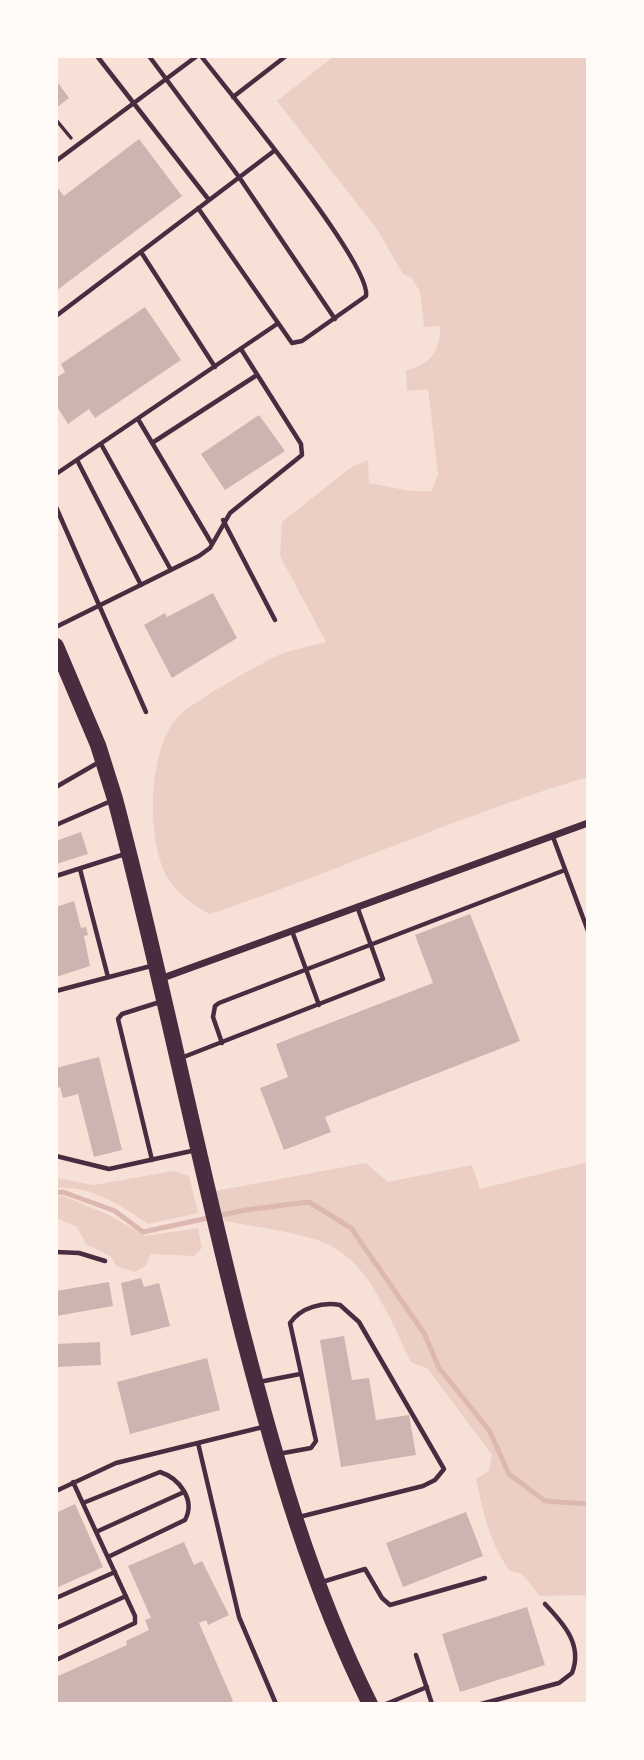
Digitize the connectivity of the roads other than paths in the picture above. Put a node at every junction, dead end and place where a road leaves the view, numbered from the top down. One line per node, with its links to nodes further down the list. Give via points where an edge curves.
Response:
1 (97, 56): 7 (lane)
2 (149, 56): 5 (lane)
3 (199, 56): 5 (lane); 6 (lane)
4 (286, 56): 6 (lane)
5 (167, 78): 7 (lane); 10 (lane)
6 (233, 97): 8 (lane)
7 (134, 103): 9 (lane); 11 (lane)
8 (274, 151): 10 (lane); 15 (lane, via 346,246 366,286 364,300)
9 (56, 161)
10 (239, 177): 11 (lane); 15 (lane)
11 (209, 200): 12 (lane)
12 (198, 208): 13 (lane); 16 (lane)
13 (141, 252): 14 (lane); 18 (lane)
14 (56, 316)
15 (335, 319): 16 (lane, via 297,343)
16 (277, 324): 17 (lane)
17 (241, 349): 18 (lane); 19 (lane)
18 (215, 367): 20 (lane)
19 (257, 375): 22 (lane); 26 (lane, via 301,444 302,455)
20 (138, 419): 21 (lane); 22 (lane)
21 (101, 443): 23 (lane); 28 (lane)
22 (152, 443): 27 (lane)
23 (77, 460): 24 (lane); 29 (lane)
24 (56, 474)
25 (56, 507): 30 (lane)
26 (223, 520): 27 (lane); 31 (lane)
27 (212, 544): 28 (lane)
28 (171, 570): 29 (lane)
29 (141, 585): 30 (lane)
30 (100, 607): 32 (lane); 34 (lane)
31 (275, 620)
32 (56, 627)
33 (56, 646): 35 (main road)
34 (146, 712)
35 (103, 760): 36 (lane); 37 (main road)
36 (56, 787)
37 (115, 799): 39 (lane); 41 (main road)
38 (588, 823): 40 (street)
39 (56, 825)
40 (552, 834): 43 (lane); 45 (street)
41 (129, 853): 42 (lane); 50 (main road)
42 (80, 869): 44 (lane); 51 (lane)
43 (565, 870): 47 (lane); 48 (lane)
44 (56, 876)
45 (357, 906): 46 (street); 48 (lane)
46 (292, 930): 49 (lane); 50 (street)
47 (588, 931)
48 (372, 944): 49 (lane); 54 (lane, via 383,979)
49 (307, 970): 54 (lane); 55 (lane, via 215,1006 213,1017)
50 (157, 972): 51 (lane); 53 (main road)
51 (108, 977): 52 (lane)
52 (56, 991)
53 (164, 1001): 56 (main road); 59 (lane, via 118,1019)
54 (319, 1005): 55 (lane)
55 (222, 1043): 56 (lane)
56 (177, 1060): 57 (main road)
57 (197, 1150): 59 (lane); 63 (main road)
58 (56, 1156): 59 (lane, via 109,1169)
59 (152, 1160)
60 (56, 1252): 61 (lane)
61 (105, 1261)
62 (300, 1374): 63 (lane); 66 (lane, via 316,1445); 71 (lane, via 289,1329 294,1317 330,1303 348,1310 382,1358 444,1469 423,1486)
63 (256, 1383): 64 (main road)
64 (267, 1426): 65 (lane); 66 (main road)
65 (198, 1443): 67 (lane, via 116,1463); 84 (lane, via 239,1618)
66 (274, 1455): 71 (main road)
67 (73, 1482): 68 (lane); 70 (lane)
68 (56, 1491)
69 (184, 1492): 70 (lane, via 175,1479 160,1472); 72 (lane); 73 (lane, via 189,1509 185,1520)
70 (83, 1503): 72 (lane)
71 (294, 1518): 76 (main road)
72 (96, 1532): 73 (lane)
73 (108, 1558): 74 (lane)
74 (115, 1572): 77 (lane); 78 (lane)
75 (485, 1578): 76 (lane, via 390,1605 365,1569)
76 (318, 1583): 85 (main road)
77 (126, 1596): 80 (lane); 82 (lane, via 135,1623)
78 (56, 1598)
79 (545, 1605): 88 (lane, via 573,1640 572,1673 559,1683)
80 (56, 1628)
81 (416, 1655): 83 (lane)
82 (56, 1660)
83 (427, 1688): 86 (lane); 87 (lane)
84 (276, 1704)
85 (370, 1704)
86 (386, 1704)
87 (432, 1704)
88 (481, 1704)

